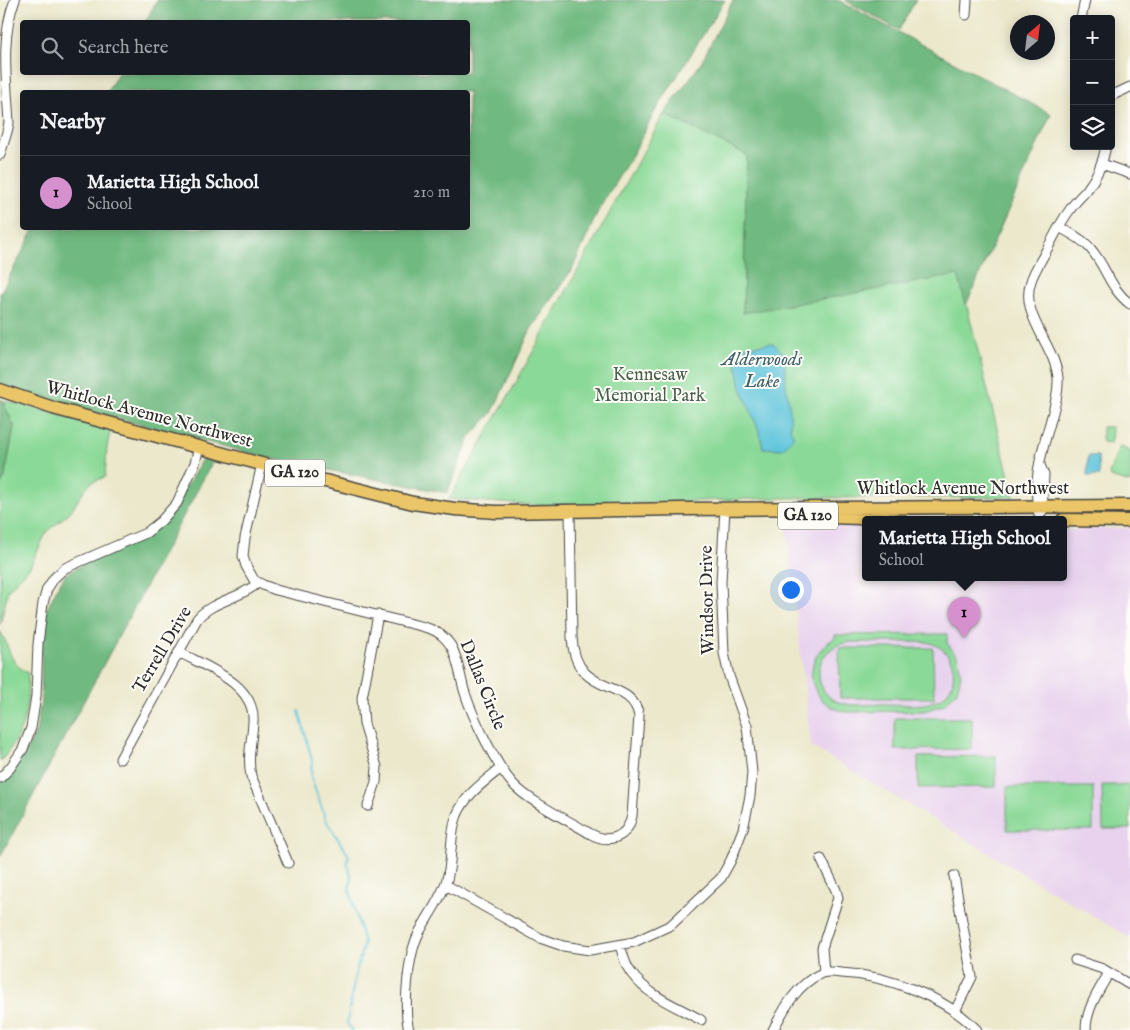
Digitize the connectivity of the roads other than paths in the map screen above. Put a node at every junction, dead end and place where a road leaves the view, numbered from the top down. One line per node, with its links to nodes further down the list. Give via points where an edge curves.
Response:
1 (15, 0): 9 (street, via 4,35 9,122)
2 (967, 0): 4 (street)
3 (1084, 0): 5 (street)
4 (966, 15)
5 (1082, 15)
6 (1130, 87): 7 (street)
7 (1115, 94)
8 (1105, 150): 10 (street)
9 (0, 155)
10 (1102, 164): 11 (street); 12 (street, via 1093,182)
11 (1130, 174)
12 (1059, 227): 13 (street, via 1089,247 1114,288); 17 (street, via 1031,281 1028,295 1030,308 1053,357 1058,378 1056,401 1040,465 1044,475)
13 (1130, 304)
14 (0, 390): 15 (highway, Whitlock Avenue Northwest / GA 120, via 53,408)
15 (199, 447): 16 (highway, Whitlock Avenue Northwest / GA 120); 30 (street, via 177,503 162,521 146,533 65,568 47,589 38,644 31,728 23,749)
16 (262, 464): 19 (highway, Whitlock Avenue Northwest / GA 120, via 433,506 496,512); 25 (street, via 243,550 246,566)
17 (1040, 506): 18 (highway, Whitlock Avenue Northwest / GA 120); 20 (highway, Whitlock Avenue Northwest / GA 120); 21 (street)
18 (1130, 506)
19 (570, 511): 20 (highway, Whitlock Avenue Northwest / GA 120); 29 (street, Dallas Circle, via 575,657 588,677 624,694 638,712 631,821 616,837 599,838 522,792)
20 (725, 512): 22 (highway, Whitlock Avenue Northwest / GA 120); 36 (street, Windsor Drive, via 721,582 724,653 747,726 752,759 752,784 743,829 731,860 713,887 672,925)
21 (1040, 516)
22 (862, 518)
23 (1067, 520): 24 (highway, Whitlock Avenue Northwest)
24 (1130, 520)
25 (258, 583): 26 (street, Dallas Circle); 27 (street, Terrell Drive, via 203,612)
26 (378, 615): 29 (street, Dallas Circle, via 430,628 447,640 454,651 473,714); 31 (street, via 362,698 364,724 377,767)
27 (179, 652): 28 (street, Terrell Drive); 33 (street, via 233,683 252,705 250,769)
28 (120, 759)
29 (501, 768): 35 (street, via 470,795 457,815)
30 (0, 778)
31 (368, 806)
32 (821, 859): 38 (street, via 838,898 822,948)
33 (288, 863)
34 (954, 876): 41 (street, via 972,973)
35 (446, 885): 36 (street, Windsor Drive, via 551,943 590,950); 43 (street, via 413,946 405,1014)
36 (620, 945): 42 (street, via 627,967 639,982)
37 (1075, 960): 39 (street)
38 (824, 972): 41 (street, via 870,976 926,996); 44 (street, via 803,984 795,993)
39 (1109, 972): 40 (street); 46 (street, via 1090,1008)
40 (1130, 985)
41 (955, 1011): 45 (street)
42 (701, 1020)
43 (409, 1030)
44 (773, 1030)
45 (977, 1030)
46 (1086, 1030)

